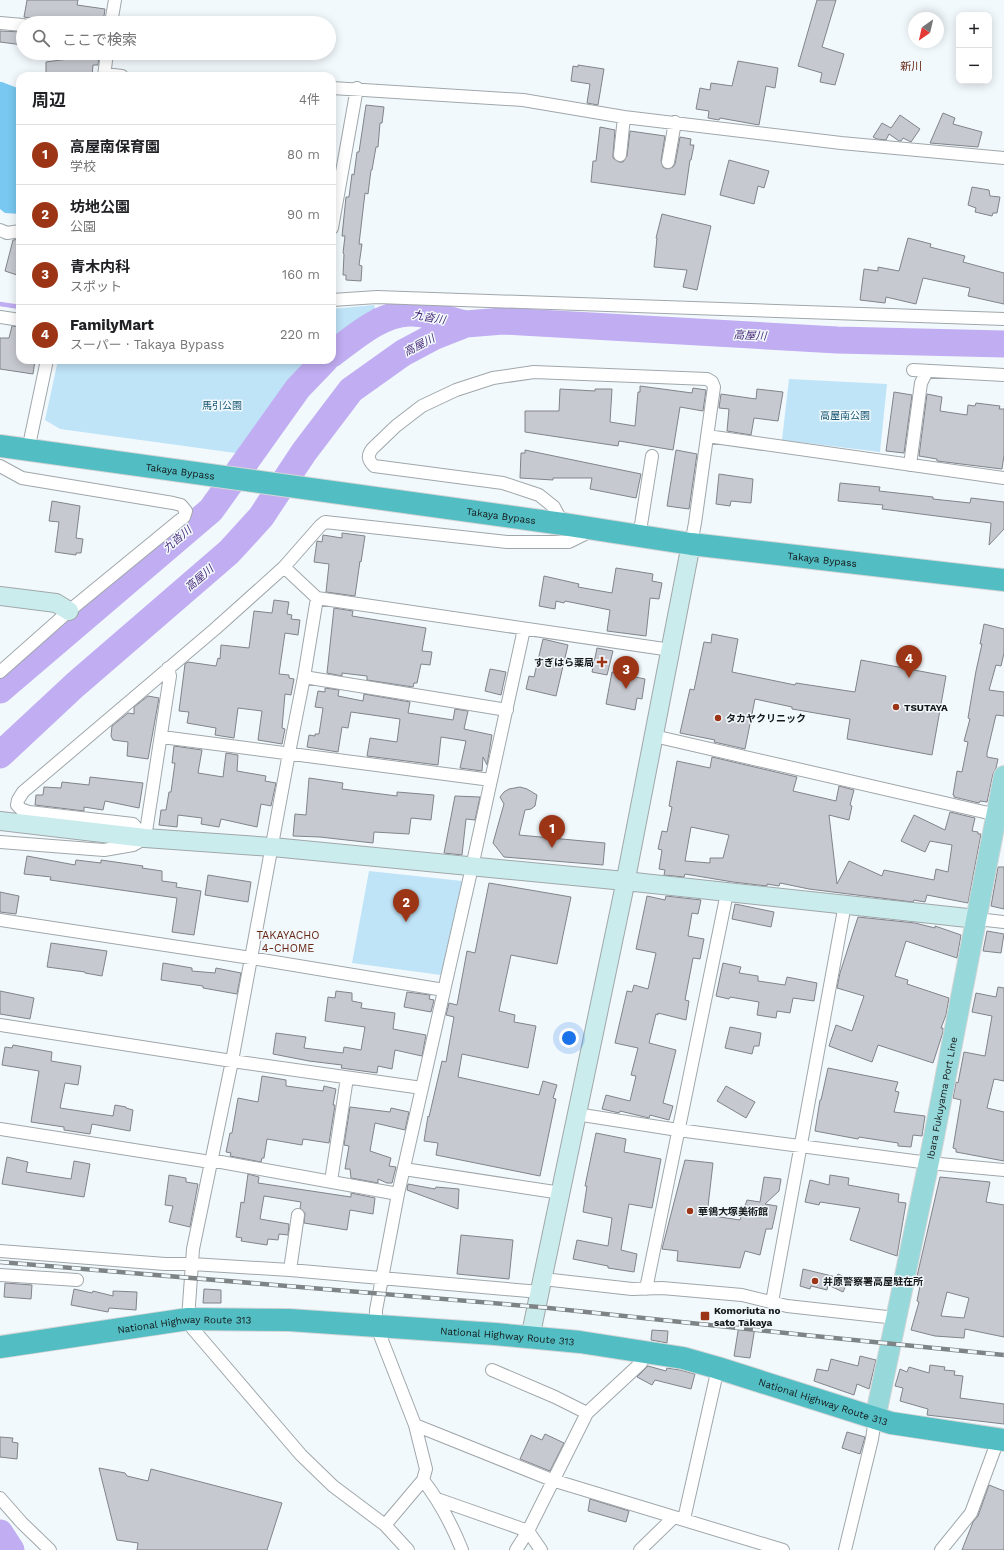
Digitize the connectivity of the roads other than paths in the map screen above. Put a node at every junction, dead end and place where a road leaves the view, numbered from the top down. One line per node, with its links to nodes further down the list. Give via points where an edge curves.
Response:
1 (115, 0): 2 (street)
2 (112, 16)
3 (0, 23): 4 (street)
4 (16, 24)
5 (107, 60): 6 (street)
6 (105, 72)
7 (336, 88): 8 (street)
8 (357, 88): 9 (street, via 524,100); 14 (street)
9 (624, 117): 10 (street); 11 (street)
10 (675, 122): 12 (street, via 841,143); 13 (street)
11 (620, 155)
12 (1004, 158)
13 (668, 162)
14 (336, 206)
15 (0, 230): 16 (street, via 7,233)
16 (16, 232)
17 (336, 300): 20 (street, via 385,297)
18 (0, 317): 19 (street)
19 (16, 319)
20 (1004, 319)
21 (46, 364): 27 (street)
22 (913, 370): 23 (street)
23 (927, 371): 24 (street); 29 (street, via 921,383)
24 (1004, 375)
25 (706, 436): 29 (street); 32 (street, via 714,387 707,379 534,372 493,378 456,390 422,406 396,426 369,453 368,457 374,466 503,483 539,495 554,507); 35 (street)
26 (0, 446): 27 (highway, Takaya Bypass)
27 (28, 450): 32 (highway, Takaya Bypass)
28 (652, 456): 34 (street)
29 (910, 465): 31 (street)
30 (0, 466): 40 (street, via 22,478 173,503 185,508 186,513 180,520)
31 (1004, 478)
32 (563, 524): 33 (highway, Takaya Bypass)
33 (594, 529): 34 (highway, Takaya Bypass); 36 (street, via 569,542 524,543 326,522)
34 (639, 537): 35 (highway, Takaya Bypass)
35 (691, 544): 37 (highway, Takaya Bypass); 42 (street)
36 (284, 566): 39 (street); 43 (street)
37 (1004, 580)
38 (0, 596): 40 (street, via 56,603)
39 (317, 598): 41 (street); 45 (street)
40 (69, 610): 44 (street)
41 (524, 629): 42 (street); 46 (street)
42 (671, 650): 47 (street)
43 (168, 668): 48 (street, via 170,676); 54 (street, via 23,792 17,805 30,812 133,824)
44 (0, 672)
45 (304, 678): 46 (street); 49 (street)
46 (507, 710): 51 (street)
47 (654, 736): 52 (street); 58 (street)
48 (162, 737): 49 (street); 54 (street)
49 (289, 753): 51 (street); 56 (street)
50 (1004, 776): 52 (main road, Ibara Fukuyama Port Line)
51 (491, 780): 57 (street)
52 (997, 815): 61 (main road, Ibara Fukuyama Port Line)
53 (0, 822): 54 (street)
54 (145, 838): 55 (street, via 133,845 104,850); 56 (street)
55 (0, 842)
56 (272, 848): 57 (street); 64 (street)
57 (472, 867): 58 (street); 65 (street)
58 (625, 881): 59 (street); 70 (street)
59 (726, 893): 60 (street); 72 (street)
60 (845, 904): 61 (street); 73 (street)
61 (977, 919): 63 (street); 75 (main road, Ibara Fukuyama Port Line)
62 (0, 920): 64 (street)
63 (1004, 922)
64 (251, 958): 65 (street); 67 (street)
65 (444, 990): 69 (street)
66 (0, 1025): 67 (street)
67 (232, 1061): 68 (street); 74 (street)
68 (347, 1078): 69 (street); 78 (street)
69 (422, 1088): 76 (street)
70 (576, 1114): 72 (street); 80 (street)
71 (0, 1129): 74 (street)
72 (678, 1130): 73 (street); 89 (street)
73 (801, 1145): 75 (street); 90 (street)
74 (210, 1161): 78 (street); 83 (street)
75 (929, 1163): 77 (street); 91 (main road, Ibara Fukuyama Port Line)
76 (404, 1169): 79 (street); 80 (street)
77 (1004, 1170)
78 (331, 1181): 79 (street)
79 (398, 1194): 86 (street)
80 (561, 1194): 88 (street)
81 (298, 1215): 84 (street)
82 (0, 1250): 83 (street)
83 (192, 1264): 84 (street); 92 (street)
84 (290, 1270): 86 (street)
85 (0, 1275): 87 (street)
86 (381, 1278): 88 (street); 93 (street)
87 (77, 1280)
88 (541, 1285): 89 (street, via 556,1281); 94 (street)
89 (646, 1290): 90 (street, via 662,1288 742,1295)
90 (772, 1302): 91 (street, via 787,1306)
91 (896, 1318): 100 (main road, Ibara Fukuyama Port Line)
92 (188, 1319): 93 (highway, National Highway Route 313, via 289,1320); 95 (highway, National Highway Route 313); 108 (street, via 193,1329 302,1455 333,1486)
93 (376, 1325): 94 (highway, National Highway Route 313); 101 (street)
94 (530, 1338): 96 (highway, National Highway Route 313, via 580,1342)
95 (0, 1347)
96 (646, 1352): 97 (highway, National Highway Route 313, via 683,1358); 99 (street, via 641,1363)
97 (718, 1368): 100 (highway, National Highway Route 313); 107 (street)
98 (492, 1370): 99 (street, via 555,1396)
99 (587, 1413): 104 (street)
100 (875, 1419): 102 (highway, National Highway Route 313, via 906,1426); 117 (street)
101 (415, 1425): 103 (street, via 426,1469); 104 (street)
102 (1000, 1439): 118 (street, via 972,1513)
103 (423, 1480): 106 (street); 108 (street)
104 (552, 1480): 107 (street); 109 (street)
105 (0, 1498): 110 (street)
106 (437, 1499): 109 (street); 112 (street)
107 (679, 1518): 115 (street); 116 (street)
108 (385, 1525): 111 (street)
109 (528, 1531): 113 (street); 114 (street)
110 (50, 1550)
111 (408, 1550)
112 (462, 1550)
113 (516, 1550)
114 (541, 1550)
115 (640, 1550)
116 (783, 1550)
117 (845, 1550)
118 (941, 1550)

